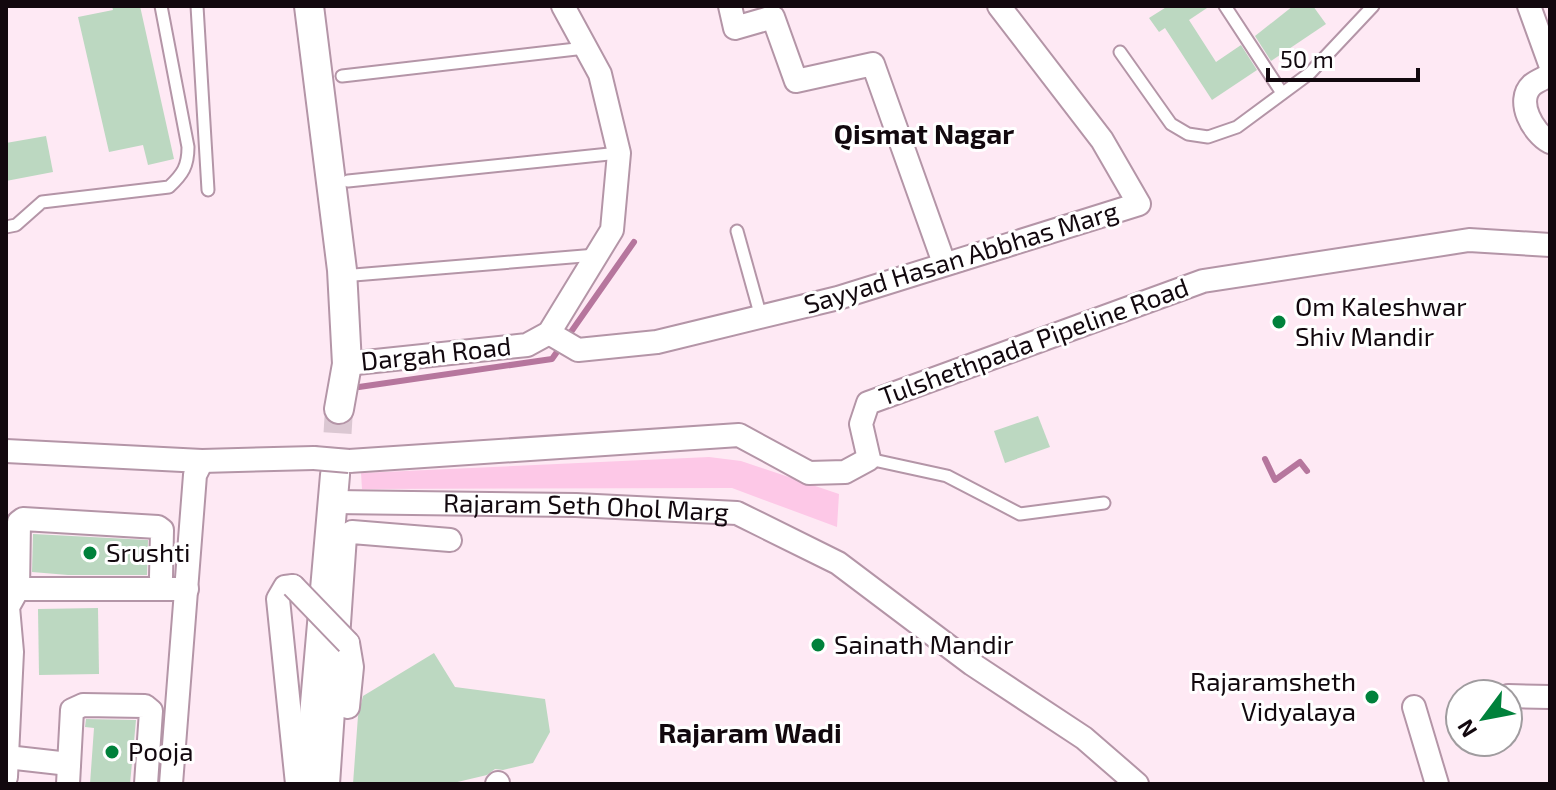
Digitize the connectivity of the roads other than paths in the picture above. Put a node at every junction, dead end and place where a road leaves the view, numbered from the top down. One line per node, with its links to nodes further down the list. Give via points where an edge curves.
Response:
1 (161, 6): 20 (lane, via 188,147 182,174 169,187 42,202 16,225)
2 (197, 6): 19 (lane)
3 (309, 6): 28 (street, via 342,270)
4 (563, 6): 10 (street, Dargah Road)
5 (730, 6): 24 (street, via 735,28 773,17 796,81 873,64)
6 (999, 6): 24 (street, Sayyad Hasan Abbhas Marg, via 1102,140 1139,204)
7 (1225, 6): 15 (lane)
8 (1373, 6): 15 (lane, via 1310,73)
9 (1529, 6): 12 (street)
10 (585, 48): 14 (lane); 17 (street, Dargah Road, via 600,74)
11 (1120, 52): 15 (lane, via 1159,110 1188,134 1208,137 1237,127)
12 (1550, 64)
13 (1550, 75): 16 (street, via 1525,95 1526,111)
14 (342, 76)
15 (1282, 93)
16 (1550, 142)
17 (619, 153): 18 (lane); 23 (street, Dargah Road, via 612,230)
18 (348, 181)
19 (208, 190)
20 (6, 227)
21 (737, 231): 26 (lane)
22 (1550, 245): 31 (street, Tulshethpada Pipeline Road, via 1469,240 1203,281 868,403 861,424)
23 (596, 255): 25 (lane); 27 (street, Dargah Road)
24 (944, 263): 26 (street, Sayyad Hasan Abbhas Marg)
25 (354, 275)
26 (761, 317): 27 (street, Sayyad Hasan Abbhas Marg, via 657,342 578,350)
27 (553, 335): 28 (street, Dargah Road, via 527,345)
28 (347, 364): 29 (street)
29 (339, 409)
30 (6, 451): 32 (street)
31 (869, 459): 33 (street, via 845,472 809,473 739,435); 35 (lane, via 947,476 1020,514)
32 (202, 461): 33 (street); 39 (street, via 195,475)
33 (333, 474): 34 (street, Rajaram Seth Ohol Marg); 50 (street)
34 (370, 501): 36 (street); 53 (street, Rajaram Seth Ohol Marg, via 737,513 838,563 972,664 1084,738)
35 (1104, 503)
36 (369, 533): 37 (street); 51 (street, via 352,532 344,540)
37 (450, 540)
38 (161, 577): 40 (street, via 158,527 23,519)
39 (187, 589): 40 (street); 48 (street)
40 (10, 601): 44 (street)
41 (1524, 696): 42 (street)
42 (1550, 697)
43 (1414, 707): 54 (street)
44 (7, 757): 45 (street); 46 (street)
45 (69, 774): 47 (street, via 72,710 83,705 145,706 152,715)
46 (6, 777)
47 (146, 784)
48 (171, 784)
49 (297, 784): 52 (street, bridge, via 278,599 285,587 293,586 348,643 352,667)
50 (308, 784)
51 (328, 784)
52 (342, 784)
53 (1137, 784)
54 (1437, 784)

